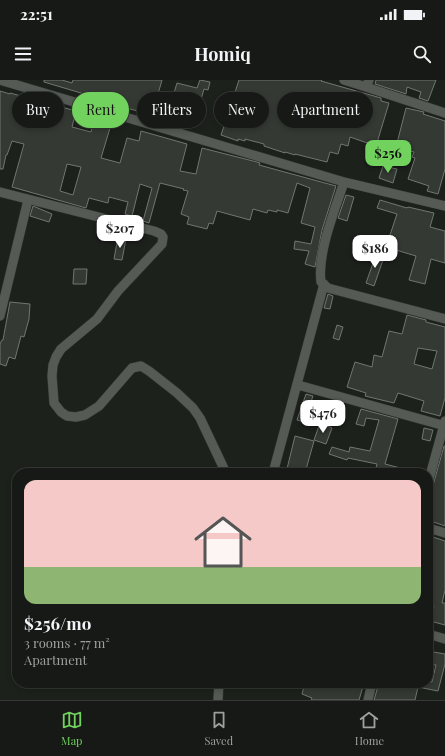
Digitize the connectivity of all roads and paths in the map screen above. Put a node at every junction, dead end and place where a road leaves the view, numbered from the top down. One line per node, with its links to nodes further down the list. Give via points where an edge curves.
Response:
1 (0, 80): 5 (street)
2 (344, 80): 3 (street)
3 (368, 84): 4 (street)
4 (445, 113)
5 (344, 182): 8 (street); 9 (street, via 321,258 320,277)
6 (0, 192): 7 (street)
7 (28, 200): 10 (street); 15 (street, via 154,230 163,237 162,244 118,291 97,319 56,356 52,386 54,403 67,416 76,417 88,413 99,406 132,368 141,366 193,408)
8 (445, 206)
9 (324, 284): 12 (street, via 328,288); 13 (street)
10 (2, 295): 11 (street)
11 (0, 316)
12 (445, 319)
13 (298, 385): 14 (street); 16 (street)
14 (445, 424): 17 (street)
15 (224, 468)
16 (274, 468)
17 (432, 468)
18 (433, 529): 19 (street)
19 (445, 533)
20 (433, 635): 21 (street)
21 (445, 639)
22 (219, 688): 24 (street)
23 (371, 688): 25 (street)
24 (218, 700)
25 (368, 700)

